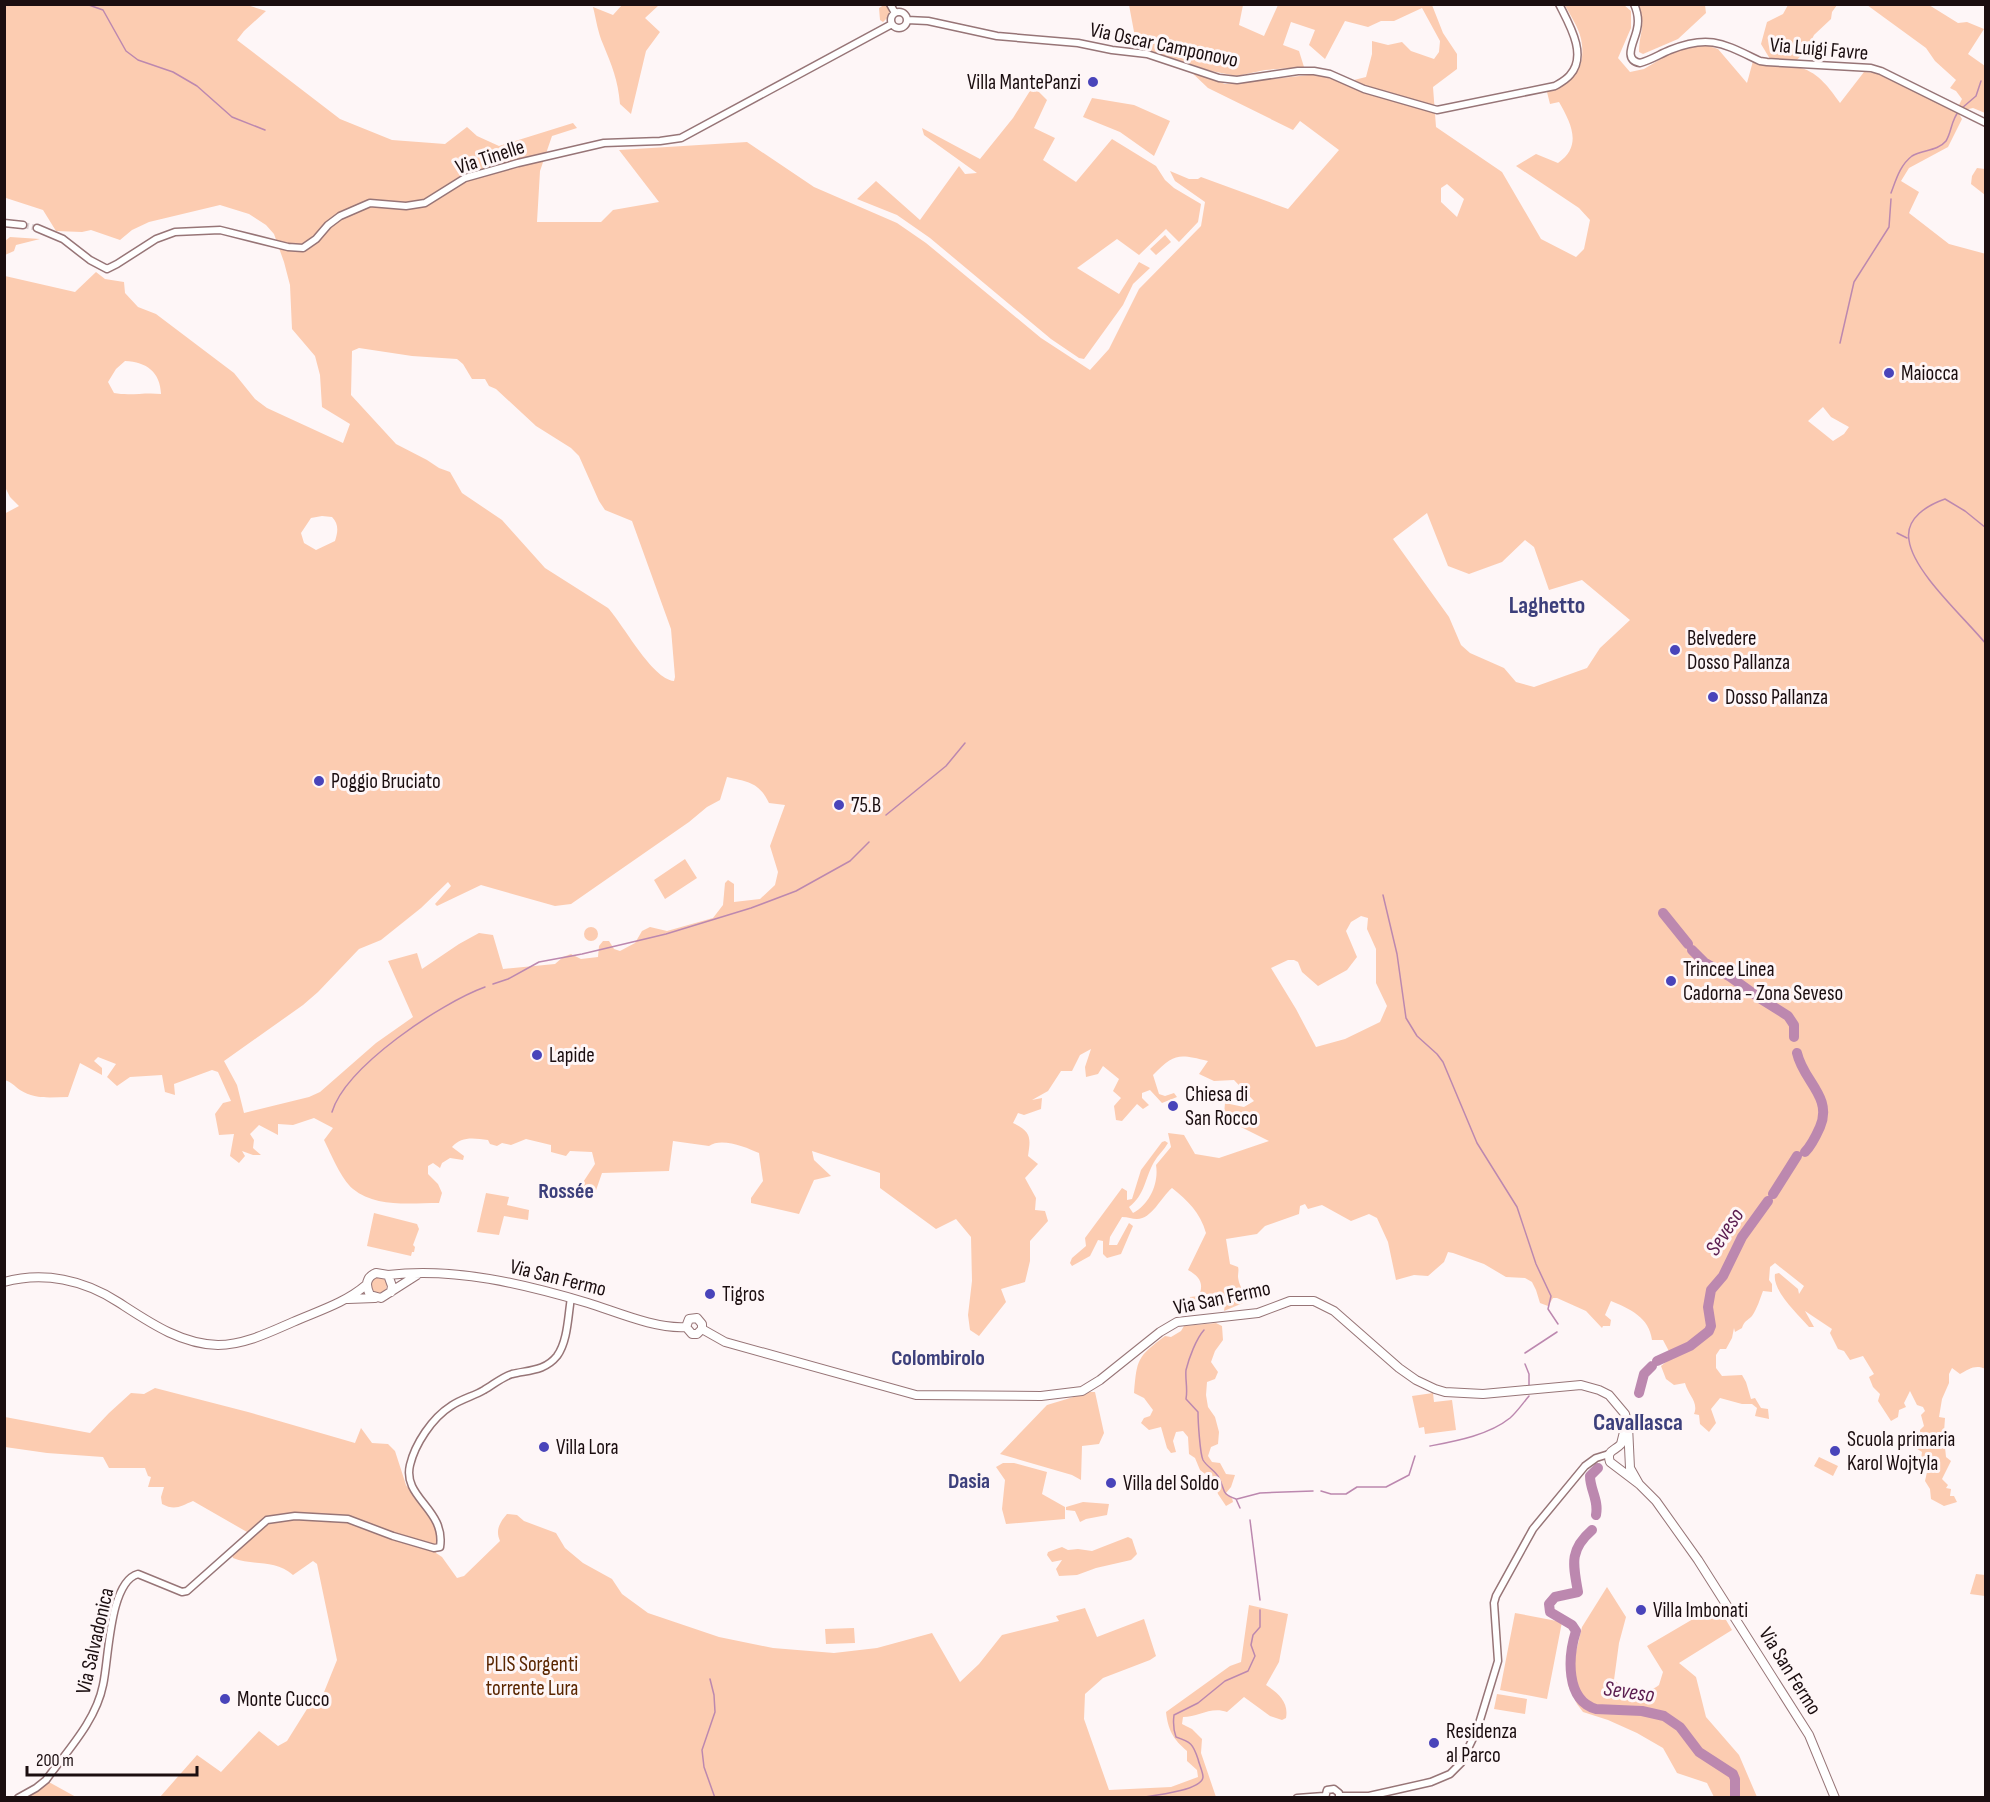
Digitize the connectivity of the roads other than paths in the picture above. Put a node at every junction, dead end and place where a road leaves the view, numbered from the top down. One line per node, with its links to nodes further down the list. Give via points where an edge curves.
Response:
1 (890, 4): 4 (street)
2 (1559, 4): 5 (street, Via Oscar Camponovo, via 1578,56 1569,77 1555,86 1437,110 1314,71 1237,80 1219,78 1147,54 989,35)
3 (1634, 4): 7 (street, Via Luigi Favre, via 1638,29 1630,50 1635,62 1708,41 1767,62 1871,68)
4 (895, 13): 5 (street, via 902,12); 6 (street)
5 (907, 20): 6 (street, via 902,27)
6 (892, 24): 10 (street, Via Tinelle, via 681,138 604,143 465,178 425,202 406,206 370,203 340,216 303,248 220,230 176,232 156,238 107,269 71,244)
7 (1986, 123)
8 (4, 223): 9 (street)
9 (23, 225)
10 (37, 228)
11 (419, 1274): 12 (main road, Via San Fermo); 15 (main road); 17 (main road, Via San Fermo, via 450,1274 526,1286)
12 (388, 1275): 14 (main road, via 372,1275); 15 (main road)
13 (4, 1282): 18 (main road, via 35,1277 69,1280 102,1292 176,1335 218,1344 260,1336)
14 (366, 1285): 16 (main road); 18 (main road)
15 (391, 1292): 16 (main road)
16 (375, 1298): 18 (main road)
17 (571, 1298): 19 (main road, Via San Fermo, via 665,1326); 26 (street, Via Salvadonica, via 561,1348 555,1357 537,1370 506,1376 453,1405 419,1442 409,1480 439,1525 440,1547 393,1536 348,1519 277,1517 267,1520 187,1591 138,1574 132,1576 118,1596 103,1684 93,1714 46,1780)
18 (346, 1299)
19 (686, 1327): 20 (main road, Via San Fermo, via 692,1334); 20 (main road, Via San Fermo, via 694,1318 701,1322)
20 (702, 1329): 21 (main road, Via San Fermo, via 725,1342 916,1395 1041,1396 1082,1391 1177,1322 1258,1313 1290,1301 1314,1301 1334,1311 1399,1368 1435,1389 1484,1394 1593,1387 1609,1395 1624,1412)
21 (1626, 1421): 22 (main road); 23 (main road, Via San Fermo)
22 (1619, 1447): 23 (main road); 24 (main road, via 1612,1449)
23 (1629, 1456): 24 (main road, via 1623,1467); 25 (main road, Via San Fermo)
24 (1611, 1461): 25 (main road, Via San Fermo); 29 (street, via 1596,1458 1585,1466 1533,1529 1496,1596 1498,1661 1477,1730 1461,1763 1450,1774 1431,1782 1369,1796)
25 (1639, 1484): 30 (main road, Via San Fermo, via 1680,1533 1771,1673 1809,1735)
26 (18, 1797)
27 (1297, 1797): 28 (street)
28 (1325, 1797): 29 (street, via 1327,1790 1334,1789)
29 (1339, 1797)
30 (1835, 1797)

